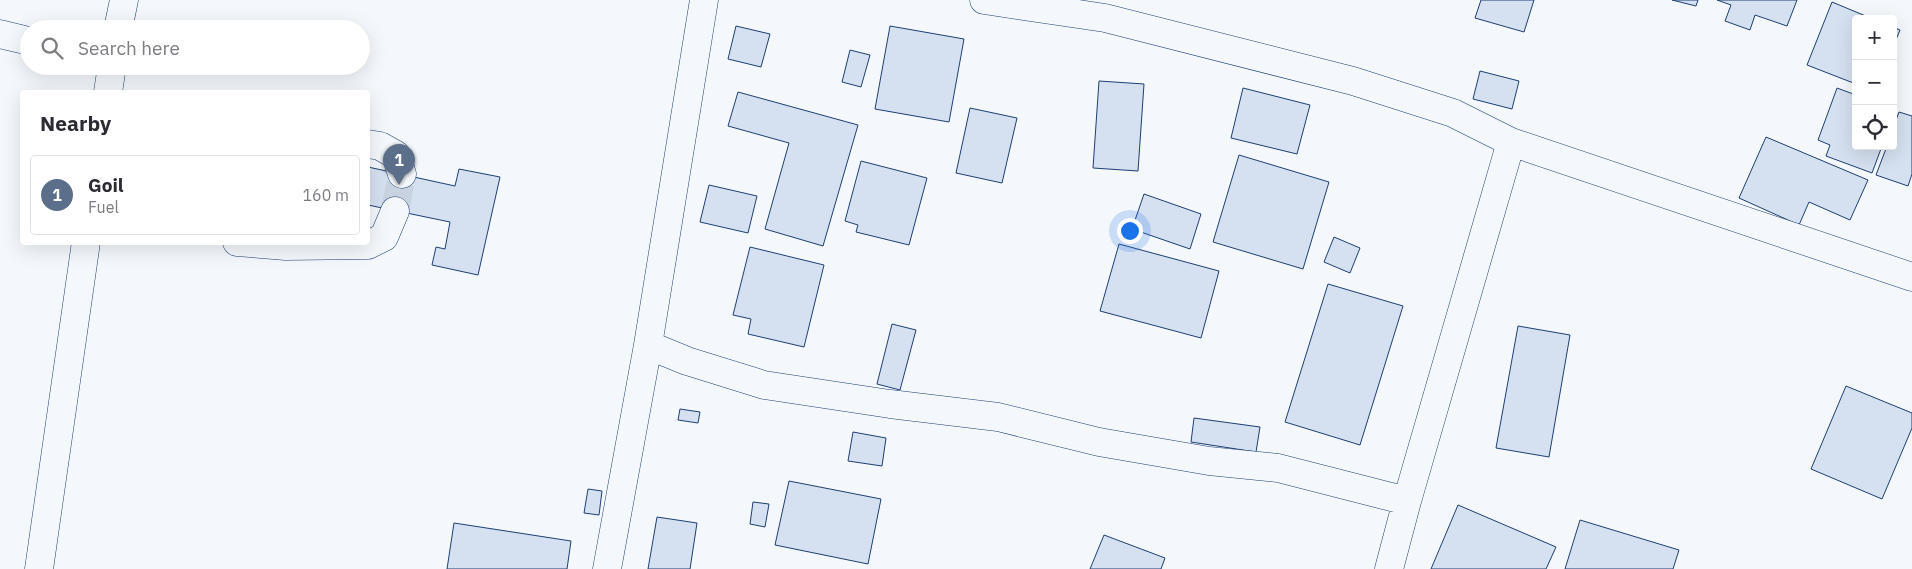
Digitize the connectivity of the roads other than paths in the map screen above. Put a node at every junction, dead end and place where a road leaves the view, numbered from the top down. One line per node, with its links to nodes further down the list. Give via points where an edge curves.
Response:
1 (124, 0): 4 (main road)
2 (704, 0): 18 (main road)
3 (984, 0): 9 (main road, via 1105,18 1353,81 1453,113)
4 (120, 20)
5 (0, 34): 6 (main road)
6 (20, 39)
7 (111, 75): 8 (main road)
8 (108, 90)
9 (1511, 142): 17 (main road); 19 (main road)
10 (370, 144): 11 (main road, via 380,146 396,156)
11 (402, 174)
12 (394, 211): 13 (main road, via 384,237)
13 (370, 244)
14 (86, 245): 20 (main road)
15 (271, 245): 16 (main road)
16 (368, 245)
17 (1912, 277)
18 (648, 345): 19 (main road, via 764,385 998,417 1099,442 1209,461 1278,468); 21 (main road)
19 (1407, 501): 22 (main road)
20 (39, 569)
21 (607, 569)
22 (1389, 569)

